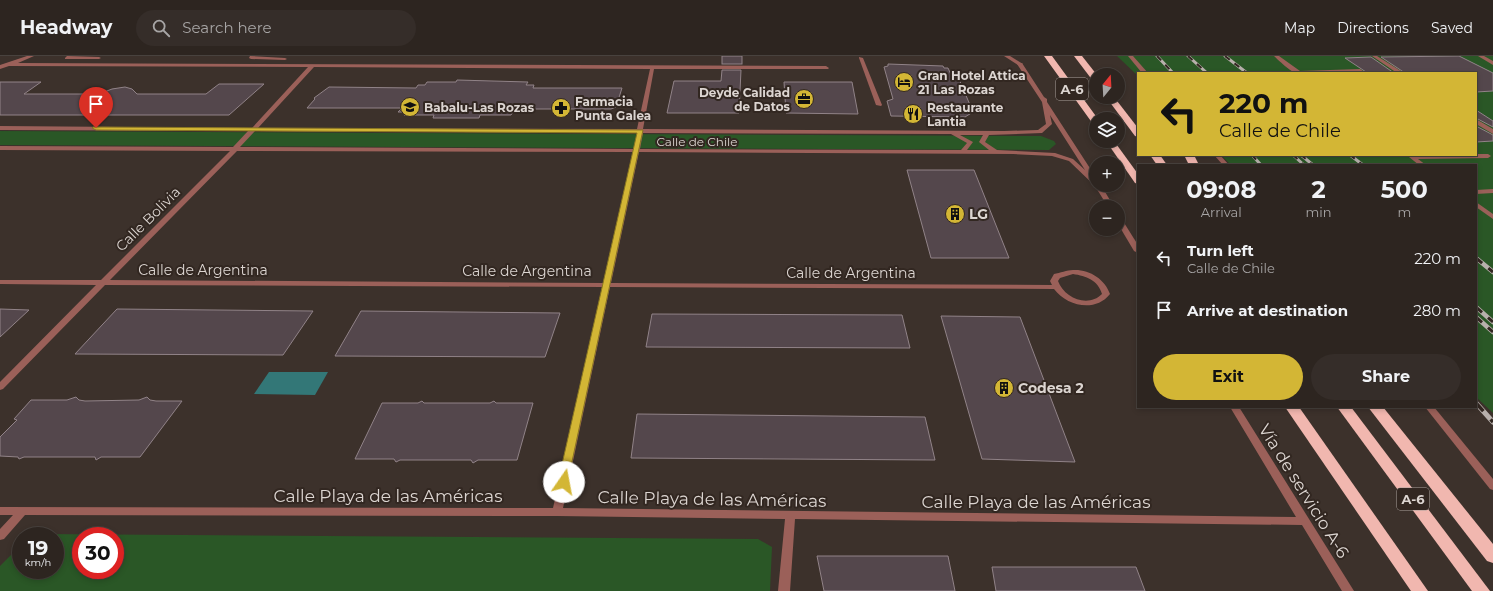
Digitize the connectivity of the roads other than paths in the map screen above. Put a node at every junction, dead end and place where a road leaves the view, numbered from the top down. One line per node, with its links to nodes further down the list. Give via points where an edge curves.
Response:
1 (32, 56): 17 (street)
2 (71, 56): 13 (street, via 67,58)
3 (253, 56): 14 (street, via 251,58)
4 (1006, 56): 32 (street, via 1020,64)
5 (1048, 56): 35 (highway, A-6)
6 (1078, 56): 26 (highway, A-6)
7 (1130, 56): 28 (street)
8 (1276, 56): 29 (street)
9 (1374, 56): 31 (street)
10 (1480, 56): 16 (street)
11 (101, 57): 13 (street); 19 (street)
12 (286, 57): 14 (street); 21 (street)
13 (84, 58): 18 (street)
14 (269, 58): 20 (street)
15 (861, 58): 34 (street)
16 (1492, 61)
17 (9, 64): 18 (street); 23 (street)
18 (74, 65): 19 (street)
19 (90, 65): 20 (street)
20 (261, 66): 21 (street)
21 (278, 66): 22 (street)
22 (312, 66): 25 (street); 38 (street, Calle Bolivia)
23 (0, 68)
24 (826, 68): 25 (street)
25 (652, 69): 39 (street)
26 (1089, 70)
27 (1360, 71): 30 (street)
28 (1143, 72)
29 (1298, 72)
30 (1330, 72)
31 (1399, 72)
32 (1044, 98): 42 (street, Calle de Chile, via 1049,124 1040,132); 55 (street)
33 (1115, 104): 43 (highway)
34 (879, 105)
35 (1089, 112)
36 (1477, 122): 40 (street)
37 (0, 128): 38 (street, Calle de Chile)
38 (255, 128): 39 (street, Calle de Chile); 46 (street, Calle Bolivia)
39 (640, 131): 41 (street, Calle de Chile); 47 (street)
40 (1493, 132)
41 (952, 133): 42 (street, Calle de Chile); 48 (street, Calle de Chile, via 970,142)
42 (987, 133): 49 (street, via 982,142)
43 (1137, 133)
44 (0, 148): 46 (street, Calle de Chile)
45 (1115, 148): 57 (highway)
46 (234, 150): 47 (street, Calle de Chile); 65 (street, Calle Bolivia)
47 (636, 152): 48 (street, Calle de Chile); 66 (street)
48 (963, 152): 49 (street, Calle de Chile)
49 (996, 152): 56 (street, Calle de Chile, via 1053,154 1071,160)
50 (1218, 156): 53 (street)
51 (1411, 156): 52 (street); 54 (street)
52 (1488, 156)
53 (1225, 164)
54 (1422, 164)
55 (1089, 172)
56 (1089, 177)
57 (1137, 180)
58 (1493, 191): 59 (street)
59 (1477, 192)
60 (1477, 205): 61 (street)
61 (1493, 217)
62 (1125, 230): 63 (street)
63 (1137, 249)
64 (0, 282): 65 (street, Calle de Argentina)
65 (104, 282): 66 (street, Calle de Argentina); 68 (street, Calle Bolivia)
66 (607, 284): 67 (street, Calle de Argentina); 77 (street)
67 (1055, 287): 67 (street, via 1067,298 1087,303 1096,302 1106,294 1100,282 1078,273 1057,276 1054,281)
68 (0, 387)
69 (1235, 408): 79 (street, Vía de servicio A-6)
70 (1293, 408): 84 (highway)
71 (1345, 408): 85 (highway, A-6)
72 (1376, 408): 81 (highway)
73 (1430, 408): 74 (street)
74 (1493, 486)
75 (0, 511): 76 (street, Calle Playa de las Américas)
76 (23, 511): 77 (street, Calle Playa de las Américas); 80 (street)
77 (557, 512): 78 (street, Calle Playa de las Américas)
78 (790, 516): 79 (street, Calle Playa de las Américas); 82 (street)
79 (1303, 521): 83 (street, Vía de servicio A-6)
80 (0, 536)
81 (1493, 556)
82 (784, 591)
83 (1348, 591)
84 (1420, 591)
85 (1482, 591)

